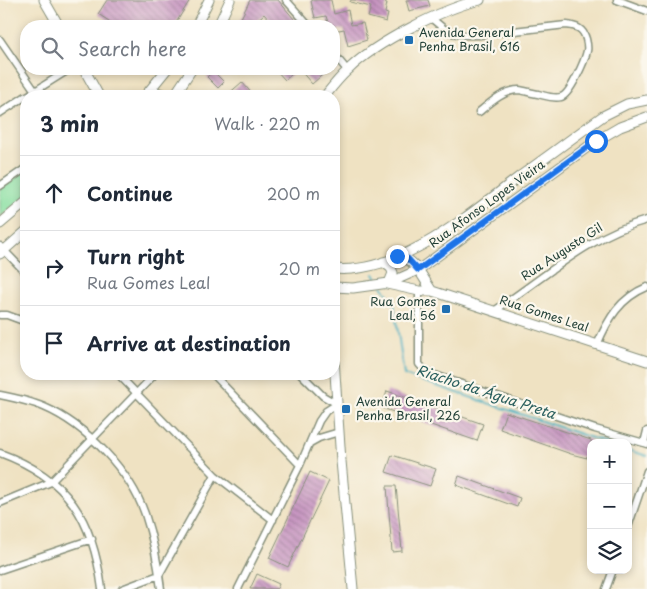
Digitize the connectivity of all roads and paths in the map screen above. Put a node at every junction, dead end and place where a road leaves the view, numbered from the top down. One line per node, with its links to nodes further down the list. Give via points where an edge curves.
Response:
1 (44, 0): 9 (main road)
2 (210, 0): 10 (main road)
3 (230, 0): 11 (main road)
4 (286, 0): 12 (street)
5 (480, 0): 8 (main road)
6 (617, 0): 7 (street)
7 (647, 11)
8 (432, 18): 16 (main road, via 371,51); 30 (street, via 443,28 464,36 566,25 576,26 585,34 587,51 570,89 562,97 513,91)
9 (56, 20)
10 (199, 20)
11 (221, 20)
12 (304, 20)
13 (0, 40): 15 (street)
14 (340, 61): 16 (street)
15 (20, 69)
16 (347, 70): 27 (main road)
17 (24, 75): 22 (street)
18 (60, 75): 23 (street)
19 (87, 75): 24 (main road)
20 (162, 75): 25 (main road)
21 (188, 75): 26 (main road)
22 (34, 90)
23 (37, 90)
24 (96, 90)
25 (150, 90)
26 (178, 90)
27 (330, 90)
28 (20, 100): 31 (street)
29 (647, 100): 40 (main road, Rua Afonso Lopes Vieira, via 627,104 603,116 446,231)
30 (479, 112)
31 (0, 114)
32 (647, 117): 44 (main road, Rua Afonso Lopes Vieira, via 620,126 596,141)
33 (20, 172): 34 (street)
34 (1, 186)
35 (20, 209): 37 (main road)
36 (647, 220): 50 (street, Rua Augusto Gil, via 603,237)
37 (0, 224)
38 (20, 236): 39 (main road)
39 (1, 250): 42 (street)
40 (397, 256): 41 (main road, Rua Afonso Lopes Vieira); 44 (main road, via 408,259)
41 (383, 262): 43 (main road, Rua Afonso Lopes Vieira); 45 (main road, via 393,273)
42 (20, 268)
43 (340, 269)
44 (418, 270): 45 (main road, Rua Afonso Lopes Vieira); 49 (main road)
45 (387, 283): 46 (main road, Rua Afonso Lopes Vieira); 48 (main road, Rua Gomes Leal)
46 (340, 287)
47 (647, 287): 53 (street, via 628,298 613,313)
48 (419, 291): 49 (main road, Rua Gomes Leal); 67 (street, via 421,368)
49 (432, 291): 50 (main road, Rua Gomes Leal)
50 (494, 311): 53 (main road, Rua Gomes Leal)
51 (0, 315): 52 (street)
52 (20, 320)
53 (598, 345): 54 (main road, Rua Gomes Leal)
54 (647, 362)
55 (124, 380): 60 (street)
56 (149, 380): 60 (street)
57 (219, 380): 69 (street)
58 (307, 380): 62 (street)
59 (335, 380): 62 (main road)
60 (136, 392): 65 (street); 71 (street)
61 (0, 395): 65 (street, via 46,408)
62 (337, 404): 63 (main road); 66 (street, via 319,421)
63 (339, 432): 66 (street); 84 (main road)
64 (647, 432): 67 (street)
65 (92, 438): 72 (street); 79 (street, via 119,468 134,491 145,514)
66 (310, 443): 69 (street)
67 (645, 444)
68 (0, 453): 72 (street, via 36,470)
69 (300, 465): 75 (street)
70 (647, 471): 74 (street)
71 (214, 475): 75 (street); 79 (street)
72 (51, 482): 73 (street); 76 (street, via 75,506)
73 (0, 503)
74 (632, 515)
75 (273, 520): 83 (street)
76 (92, 539): 77 (street); 80 (street)
77 (0, 570)
78 (612, 574): 85 (street)
79 (159, 575): 81 (street); 82 (street)
80 (102, 589)
81 (122, 589)
82 (161, 589)
83 (238, 589)
84 (353, 589)
85 (606, 589)

